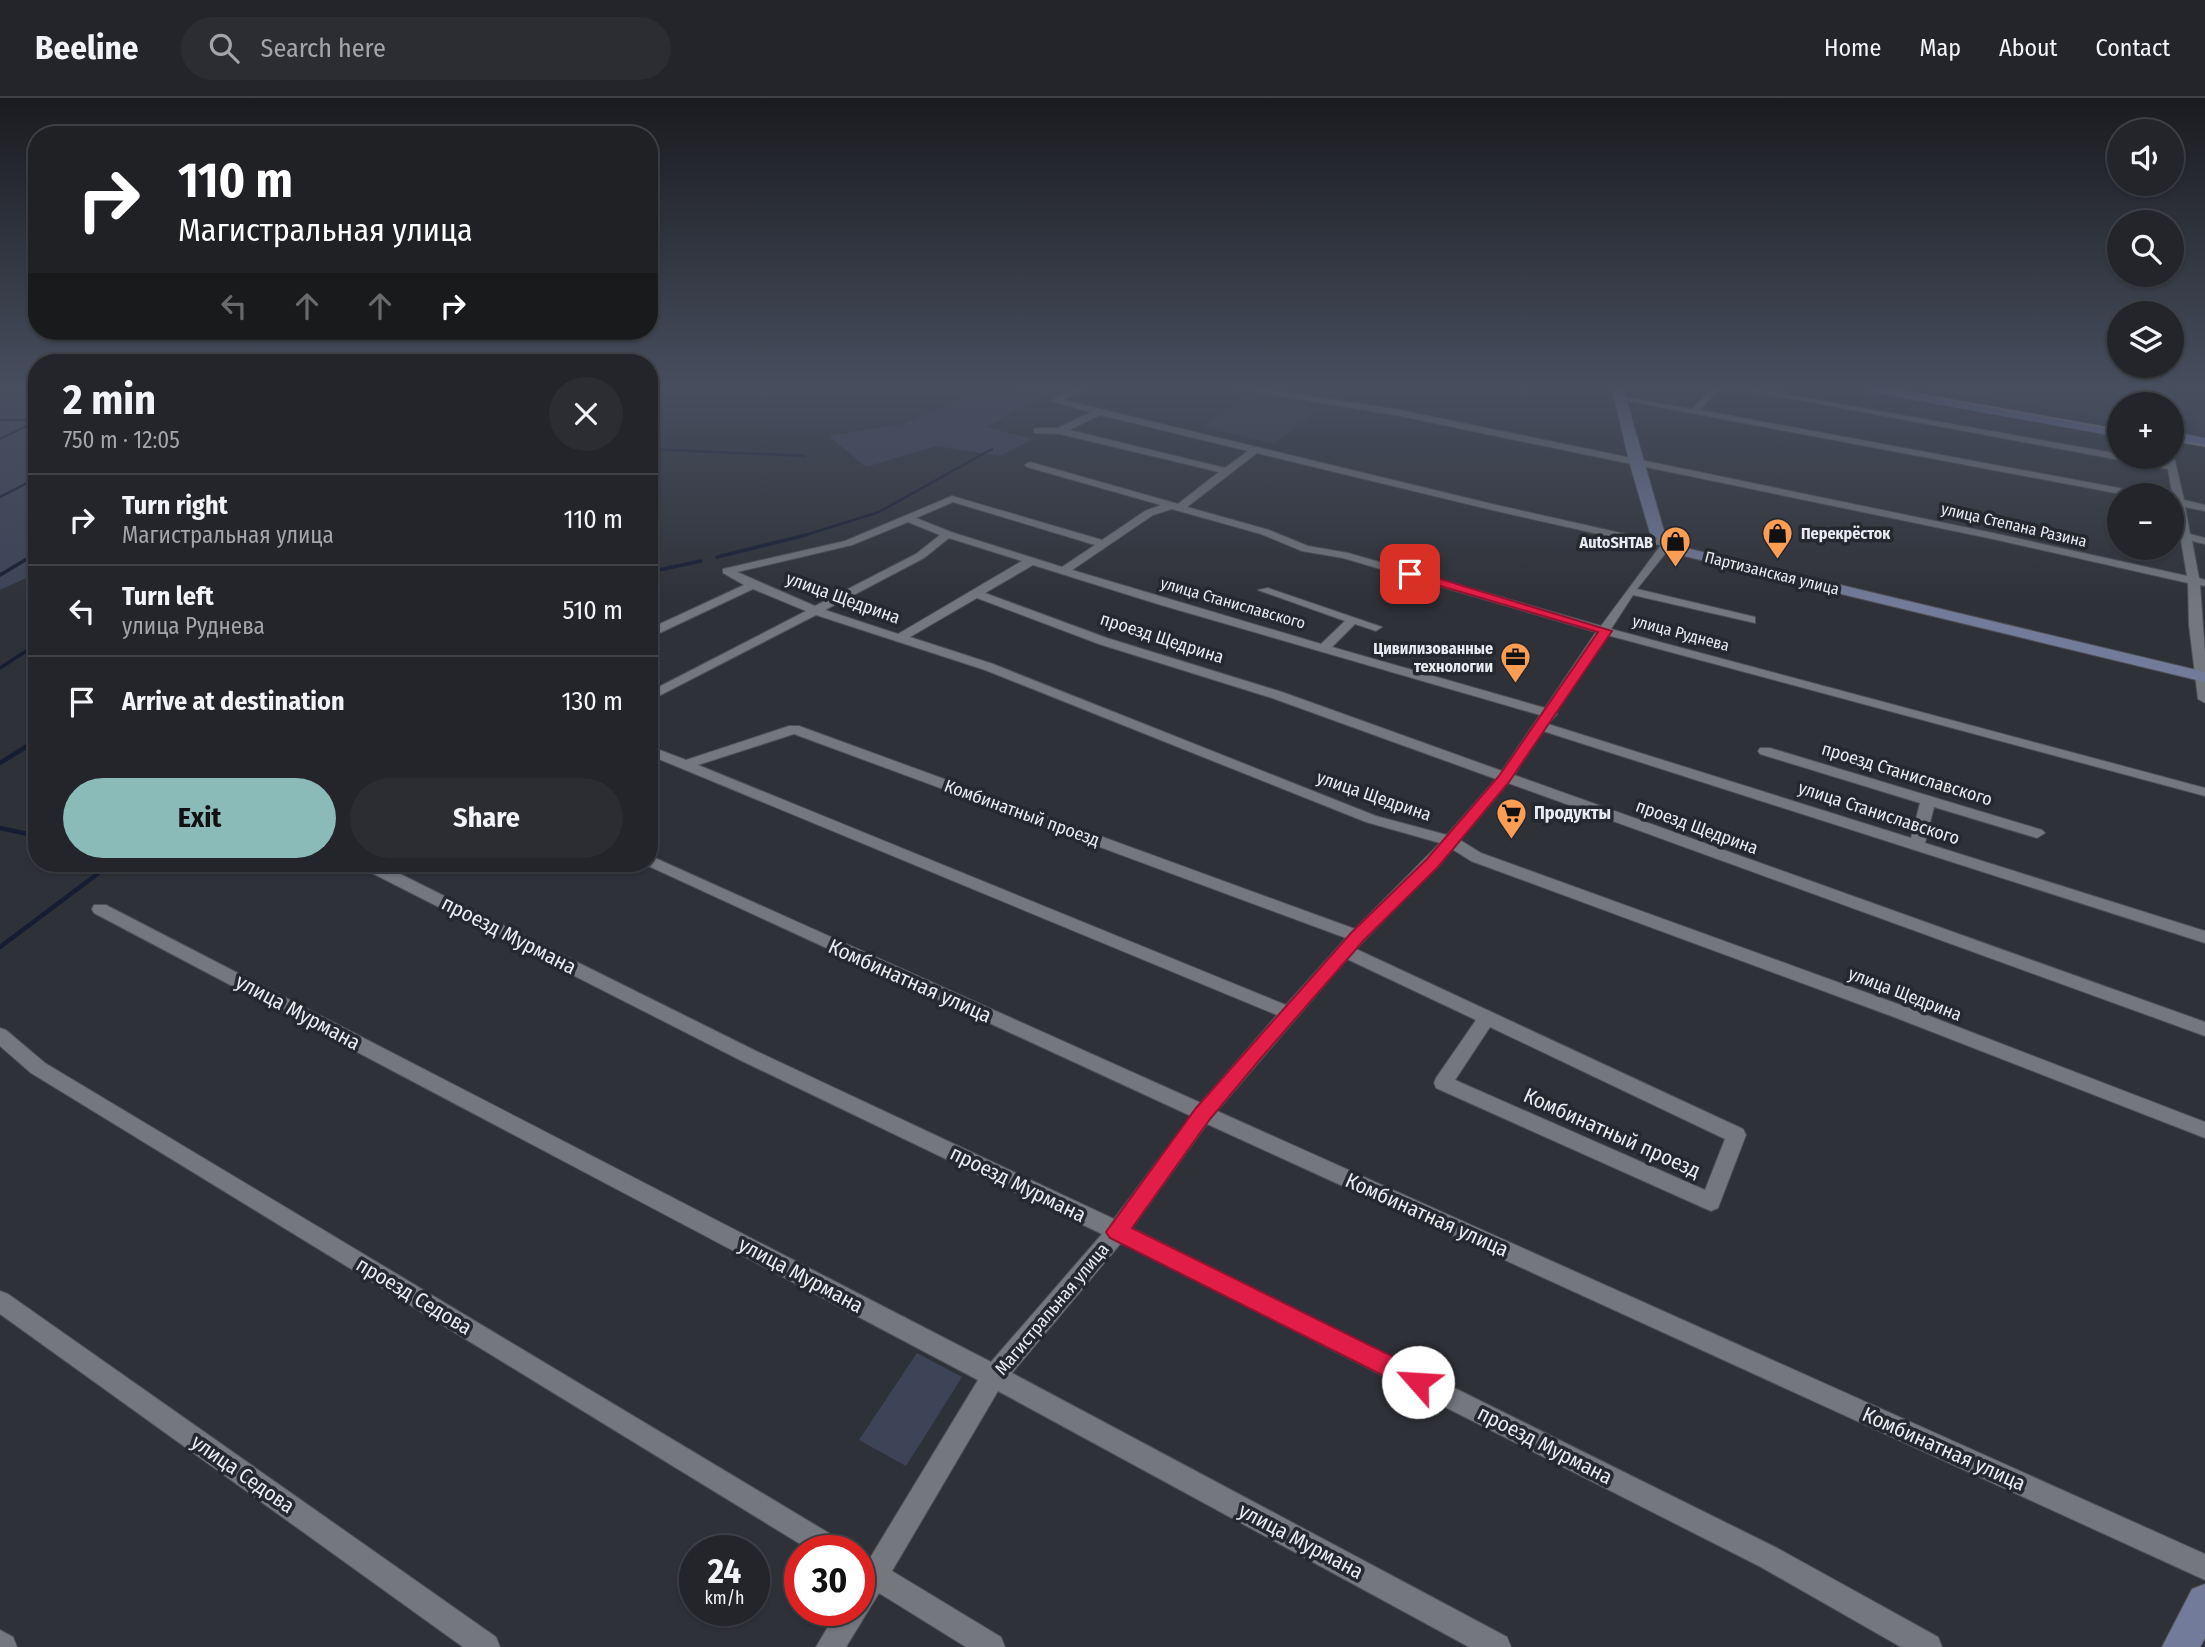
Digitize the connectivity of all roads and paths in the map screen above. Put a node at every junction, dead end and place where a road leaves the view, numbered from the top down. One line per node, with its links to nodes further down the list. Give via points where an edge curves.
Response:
1 (1181, 460): 8 (street)
2 (1241, 460): 8 (street)
3 (1303, 460): 18 (street, Партизанская улица, via 1623,537)
4 (1632, 460): 6 (street, улица Степана Разина)
5 (1958, 460): 9 (street)
6 (1635, 461): 18 (street, via 1657,533); 23 (street, улица Степана Разина)
7 (1030, 465): 11 (street, улица Руднева)
8 (1226, 471): 11 (street)
9 (2107, 489)
10 (2184, 504): 12 (street)
11 (1174, 506): 19 (street, via 1149,513); 33 (street, улица Руднева, via 1306,549 1344,555)
12 (2205, 508)
13 (908, 518): 15 (street, улица Станиславского); 19 (street, via 952,499); 21 (street, via 813,553)
14 (2184, 533): 16 (street)
15 (947, 534): 20 (street, улица Станиславского); 28 (street, via 920,556)
16 (2185, 536): 17 (street); 23 (street)
17 (2205, 541)
18 (1668, 543): 26 (street, Магистральная улица); 36 (street, Партизанская улица, via 1681,551)
19 (1104, 544): 22 (street)
20 (1031, 561): 22 (street, улица Станиславского); 27 (street)
21 (727, 571): 24 (street, улица Щедрина)
22 (1063, 571): 35 (street, улица Станиславского)
23 (2199, 582): 36 (street, via 2194,625)
24 (753, 585): 28 (street, улица Щедрина); 32 (street)
25 (1264, 590): 29 (street)
26 (1630, 592): 30 (street); 33 (street, Магистральная улица)
27 (977, 594): 34 (street); 43 (street, проезд Щедрина, via 1277,695)
28 (816, 611): 34 (street, улица Щедрина); 37 (street)
29 (1352, 620): 31 (street); 35 (street)
30 (1751, 620)
31 (1376, 627)
32 (658, 630)
33 (1605, 631): 39 (street, Магистральная улица); 44 (street, улица Руднева)
34 (898, 639): 47 (street, улица Щедрина, via 989,667 1371,819)
35 (1324, 648): 39 (street, улица Станиславского)
36 (2204, 677): 38 (street)
37 (658, 691)
38 (2205, 699)
39 (1546, 720): 43 (street, Магистральная улица); 48 (street, улица Станиславского)
40 (1765, 751): 45 (street, проезд Станиславского)
41 (658, 754): 42 (street)
42 (685, 765): 53 (street, Комбинатный проезд, via 794,729); 54 (street)
43 (1504, 779): 47 (street, Магистральная улица); 56 (street, проезд Щедрина)
44 (2205, 792)
45 (1928, 800): 46 (street, проезд Станиславского); 48 (street)
46 (2037, 834)
47 (1450, 841): 53 (street, Магистральная улица); 59 (street, улица Щедрина, via 1476,857 1900,1012)
48 (1917, 845): 52 (street, улица Станиславского)
49 (658, 866): 58 (street, Комбинатная улица)
50 (384, 872): 60 (street, проезд Мурмана, via 750,1056)
51 (100, 909): 62 (street, улица Мурмана)
52 (2205, 937)
53 (1352, 944): 54 (street, Магистральная улица); 55 (street, Комбинатный проезд)
54 (1289, 1013): 58 (street, Магистральная улица)
55 (1487, 1018): 55 (street, Комбинатный проезд, via 1443,1083 1711,1202 1736,1135)
56 (2205, 1029)
57 (0, 1035): 63 (street, проезд Седова, via 50,1075)
58 (1203, 1114): 60 (street, Магистральная улица); 65 (street, Комбинатная улица)
59 (2205, 1130)
60 (1117, 1232): 62 (street, Магистральная улица); 73 (street, проезд Мурмана, via 1768,1557)
61 (0, 1301): 69 (street, улица Седова)
62 (994, 1376): 64 (street, Магистральная улица); 72 (street, улица Мурмана)
63 (808, 1535)
64 (875, 1560)
65 (2205, 1567)
66 (875, 1575): 71 (street)
67 (2205, 1602): 74 (street)
68 (844, 1626): 70 (street)
69 (486, 1647)
70 (830, 1647)
71 (991, 1647)
72 (1497, 1647)
73 (1928, 1647)
74 (2180, 1647)

